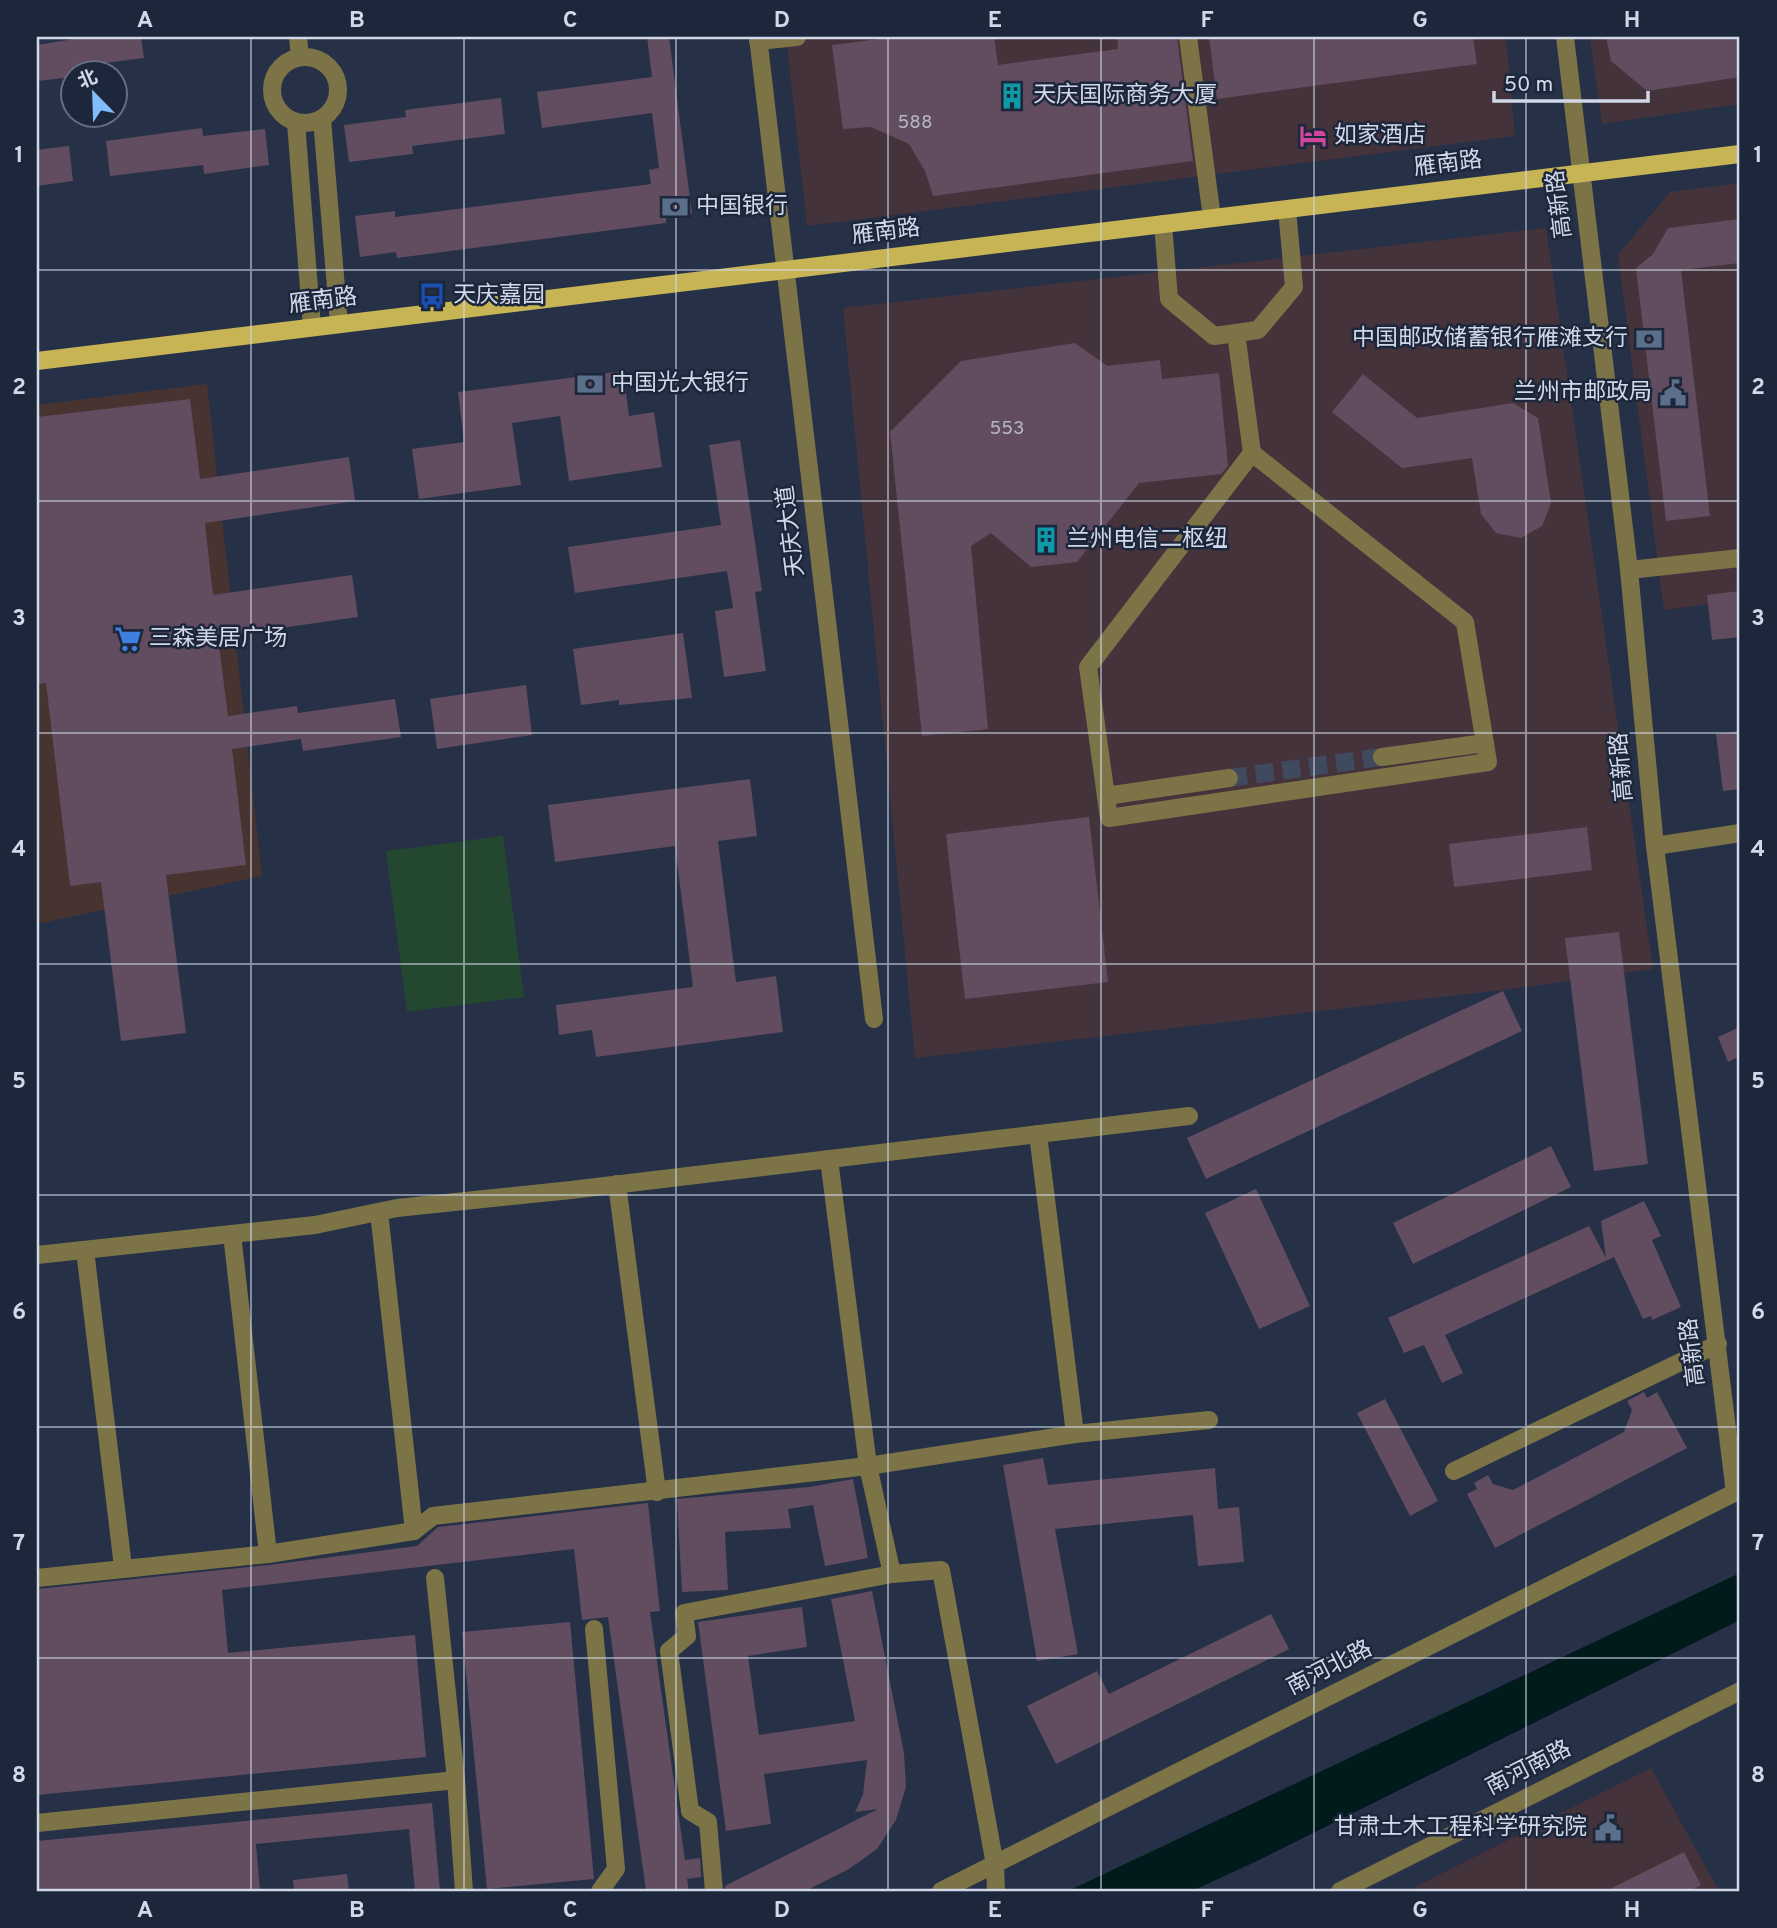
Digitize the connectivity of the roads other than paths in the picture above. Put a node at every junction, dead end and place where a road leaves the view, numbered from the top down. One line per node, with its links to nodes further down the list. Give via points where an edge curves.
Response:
1 (298, 37): 6 (street)
2 (797, 37): 5 (street)
3 (1188, 37): 12 (street)
4 (1565, 37): 10 (street, 高新路)
5 (758, 39): 14 (street, 天庆大道)
6 (300, 57): 7 (street, via 313,58 334,73 337,99); 8 (street, via 278,70 271,95 275,108)
7 (322, 119): 8 (street); 15 (street)
8 (296, 123): 16 (street)
9 (1740, 154): 10 (main road, 雁南路)
10 (1583, 173): 11 (main road, 雁南路); 21 (street, 高新路)
11 (1287, 209): 12 (main road, 雁南路); 17 (street, via 1294,287 1258,330)
12 (1212, 218): 13 (main road, 雁南路)
13 (1163, 224): 14 (main road, 雁南路); 17 (street, via 1169,299 1214,336)
14 (786, 270): 15 (main road, 雁南路); 28 (street, 天庆大道)
15 (339, 324): 16 (main road, 雁南路)
16 (312, 327): 18 (main road, 雁南路)
17 (1236, 334): 19 (street)
18 (37, 361)
19 (1252, 453): 22 (street, via 1465,622); 25 (street, via 1088,667)
20 (1740, 558): 21 (street)
21 (1629, 570): 27 (street, 高新路)
22 (1485, 743): 23 (street); 25 (street, via 1488,762 1109,818)
23 (1382, 757)
24 (1228, 778): 25 (street)
25 (1106, 796)
26 (1740, 833): 27 (street)
27 (1655, 846): 37 (street, 高新路)
28 (874, 1019)
29 (1189, 1115): 30 (street)
30 (1038, 1134): 31 (street); 39 (street)
31 (830, 1159): 32 (street); 40 (street)
32 (617, 1184): 33 (street); 43 (street)
33 (379, 1212): 34 (street, via 316,1225); 44 (street)
34 (232, 1234): 35 (street); 45 (street)
35 (85, 1250): 36 (street); 46 (street)
36 (37, 1255)
37 (1718, 1343): 41 (street); 42 (street, 高新路)
38 (1209, 1420): 39 (street)
39 (1075, 1434): 40 (street)
40 (868, 1466): 43 (street); 47 (street)
41 (1454, 1471)
42 (1738, 1491): 54 (street, 南河北路)
43 (657, 1492): 44 (street, via 433,1516)
44 (414, 1531): 45 (street)
45 (268, 1554): 46 (street)
46 (123, 1567): 48 (street)
47 (892, 1574): 54 (street, via 941,1570); 57 (street, via 684,1613 687,1636 669,1651 690,1811 708,1822)
48 (37, 1578)
49 (435, 1578): 52 (street)
50 (594, 1629): 56 (street, via 616,1869)
51 (1740, 1691): 60 (street, 南河南路)
52 (456, 1780): 53 (street); 55 (street)
53 (37, 1823)
54 (995, 1865): 58 (street, 南河北路); 59 (street)
55 (464, 1891)
56 (600, 1891)
57 (714, 1891)
58 (941, 1891)
59 (996, 1891)
60 (1340, 1891)

